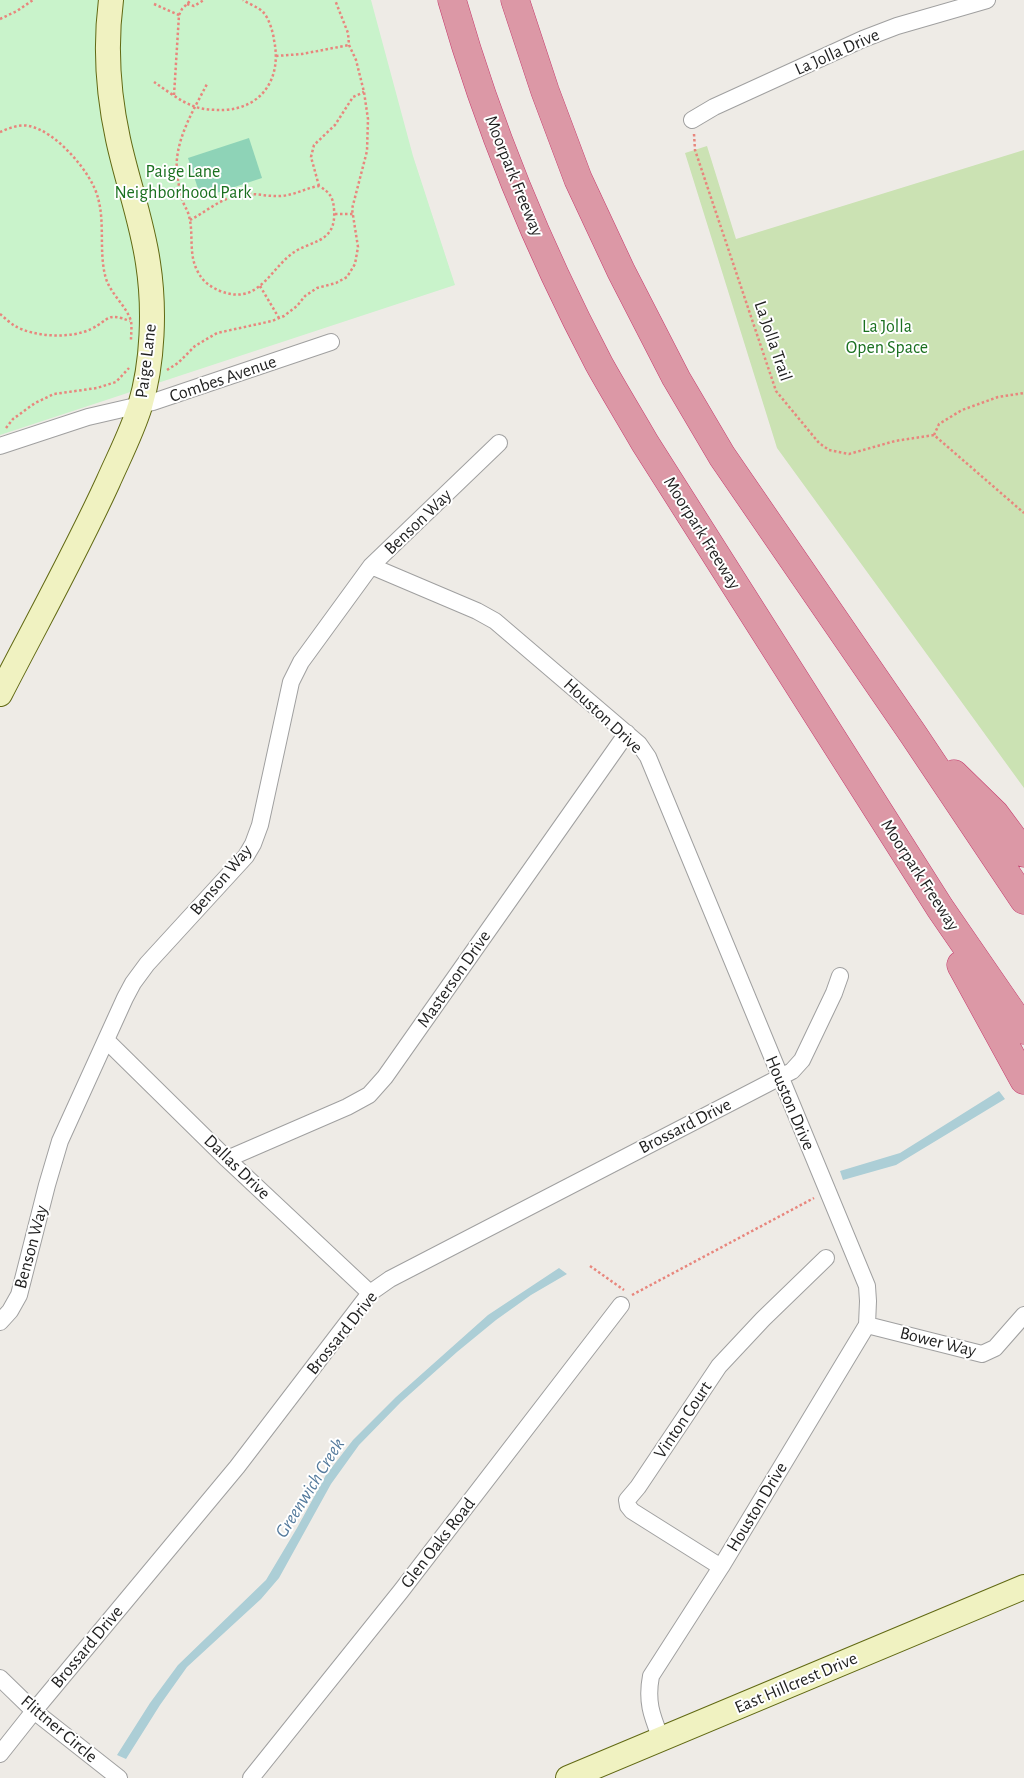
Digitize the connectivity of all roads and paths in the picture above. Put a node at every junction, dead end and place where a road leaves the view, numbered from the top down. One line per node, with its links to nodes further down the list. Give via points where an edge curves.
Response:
1 (33, 0): 13 (path)
2 (111, 0): 34 (street, Paige Lane, via 108,70 112,106 148,264 152,329)
3 (191, 0): 11 (path)
4 (204, 0): 11 (path, via 194,6)
5 (243, 0): 15 (path, via 264,13 273,32)
6 (335, 0): 14 (path, via 348,33)
7 (452, 0): 48 (highway, Moorpark Freeway, via 476,79 512,176 550,265 600,365 645,443)
8 (515, 0): 45 (highway, via 578,179 676,378 722,456)
9 (987, 0): 21 (street, La Jolla Drive, via 863,39)
10 (154, 4): 12 (path)
11 (187, 4): 12 (path)
12 (179, 15): 19 (path)
13 (0, 19)
14 (349, 45): 15 (path); 18 (path)
15 (276, 56): 20 (path, via 273,78 263,94 247,105 229,110)
16 (154, 82): 19 (path)
17 (208, 84): 20 (path)
18 (364, 92): 24 (path, via 353,97 335,125 314,144 311,157); 26 (path, via 368,119 367,151)
19 (174, 95): 20 (path)
20 (196, 107): 27 (path, via 181,139 178,158 177,178)
21 (692, 120)
22 (0, 132): 31 (path, via 28,125 42,130 80,165 98,197 105,274 111,291)
23 (695, 150): 38 (path, La Jolla Trail, via 776,391 819,443 829,450 849,454 895,441)
24 (319, 186): 25 (path, via 330,193); 27 (path, via 287,195 248,193 233,196)
25 (335, 214): 26 (path); 28 (path, via 331,230 324,238 290,255)
26 (353, 214): 30 (path, via 358,248 355,264 347,277 317,288)
27 (190, 220): 28 (path, via 193,258 197,272 208,286 228,294 245,294)
28 (260, 286): 30 (path)
29 (0, 314): 31 (path, via 16,326 43,335 70,335 90,329 109,317 118,316)
30 (279, 318): 34 (path, via 217,333 195,346 164,372)
31 (131, 322): 33 (path)
32 (331, 342): 36 (street, Combes Avenue)
33 (131, 345)
34 (138, 367): 36 (street, Paige Lane); 37 (path, via 128,369 116,382 54,394 28,408)
35 (1024, 393): 38 (path, via 998,397 962,410 939,424)
36 (140, 406): 40 (street, Combes Avenue, via 88,417); 43 (street, Paige Lane, via 97,506)
37 (4, 430)
38 (934, 435): 41 (path)
39 (499, 444): 42 (street, Benson Way)
40 (0, 446)
41 (1024, 513)
42 (371, 566): 44 (street, Houston Drive, via 477,610 495,621); 51 (street, Benson Way, via 301,662 291,682 253,844 246,856 147,964 133,983)
43 (0, 694)
44 (627, 733): 52 (street, Houston Drive, via 648,757); 54 (street, Masterson Drive, via 385,1077 369,1095)
45 (913, 734): 46 (highway, via 995,814); 47 (highway)
46 (1024, 853)
47 (1024, 900)
48 (940, 908): 50 (highway, Moorpark Freeway); 53 (highway, via 954,953)
49 (840, 976): 52 (street, Brossard Drive, via 802,1060)
50 (1024, 1030)
51 (106, 1040): 54 (street, Dallas Drive); 61 (street, Benson Way, via 60,1141 20,1294)
52 (779, 1078): 55 (street, Houston Drive); 58 (street, Brossard Drive)
53 (1024, 1080)
54 (227, 1159): 58 (street, Dallas Drive)
55 (827, 1191): 59 (path); 62 (street, Houston Drive, via 867,1286)
56 (826, 1258): 63 (street, Vinton Court, via 719,1366 627,1500 632,1511)
57 (590, 1266): 59 (path)
58 (370, 1292): 66 (street, Brossard Drive, via 237,1468)
59 (624, 1298): 71 (street, Glen Oaks Road, via 401,1591)
60 (1024, 1315): 62 (street, Bower Way, via 995,1348 982,1354)
61 (0, 1322)
62 (867, 1324): 63 (street, Houston Drive)
63 (721, 1567): 67 (street, Houston Drive, via 651,1676 648,1691 650,1710)
64 (1024, 1588): 67 (street, East Hillcrest Drive)
65 (0, 1678): 66 (street, Flittner Circle)
66 (34, 1711): 68 (street, Brossard Drive); 70 (street, Flittner Circle)
67 (661, 1739): 69 (street, East Hillcrest Drive)
68 (0, 1754)
69 (606, 1771): 72 (street, East Hillcrest Drive)
70 (119, 1778)
71 (250, 1778)
72 (568, 1778)

